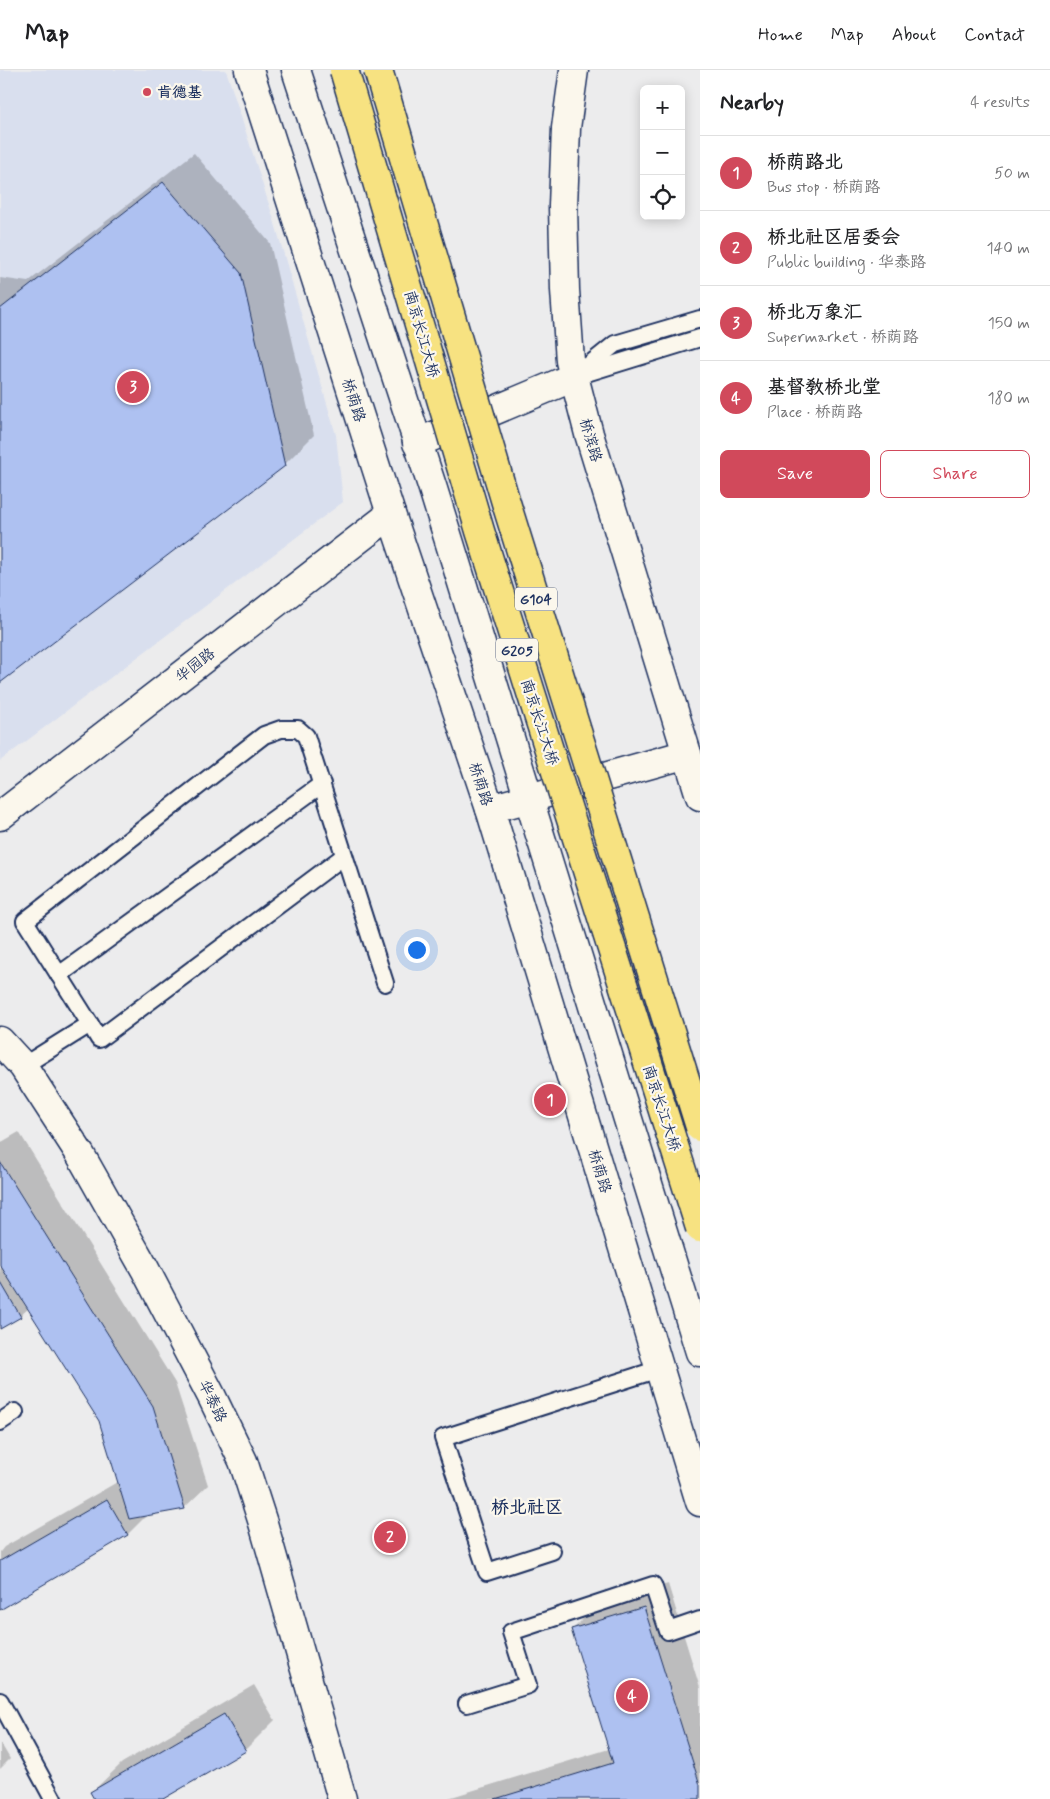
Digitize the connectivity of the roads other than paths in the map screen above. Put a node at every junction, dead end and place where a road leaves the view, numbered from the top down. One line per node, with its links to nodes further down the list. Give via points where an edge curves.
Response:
1 (249, 70): 10 (street, 桥荫路)
2 (296, 70): 9 (street)
3 (344, 70): 24 (highway, 南京长江大桥 / G205, bridge, via 480,532)
4 (378, 70): 23 (highway, 南京长江大桥 / G104, bridge, via 507,506)
5 (574, 70): 8 (street, 桥滨路, via 566,128 563,206 567,317)
6 (700, 319): 8 (lane, via 615,344)
7 (700, 338): 8 (lane)
8 (574, 376): 9 (street); 11 (street, 桥滨路, via 588,434)
9 (417, 443): 14 (street)
10 (391, 514): 15 (street, 桥荫路); 16 (street, 华园路)
11 (696, 755): 13 (street, 桥滨路); 14 (street)
12 (322, 784): 17 (lane); 18 (lane); 18 (lane, via 302,732 281,729 264,735 26,921)
13 (700, 796)
14 (528, 798): 15 (street); 25 (street)
15 (490, 809): 26 (street, 桥荫路)
16 (0, 816)
17 (344, 856): 19 (lane); 20 (lane, via 99,1039)
18 (59, 975): 20 (lane)
19 (385, 983)
20 (90, 1024): 22 (lane)
21 (0, 1041): 22 (street, 华泰路)
22 (23, 1066): 35 (street, 华泰路, via 80,1154 145,1269 243,1461)
23 (700, 1127)
24 (700, 1228)
25 (700, 1352)
26 (660, 1369): 29 (street, 桥荫路); 30 (lane, via 443,1438 487,1572)
27 (16, 1412): 28 (lane)
28 (0, 1422)
29 (700, 1502)
30 (552, 1550)
31 (700, 1620): 33 (lane, via 668,1631 653,1585 511,1632 528,1685)
32 (0, 1701): 34 (lane)
33 (467, 1704)
34 (52, 1799)
35 (342, 1799)

